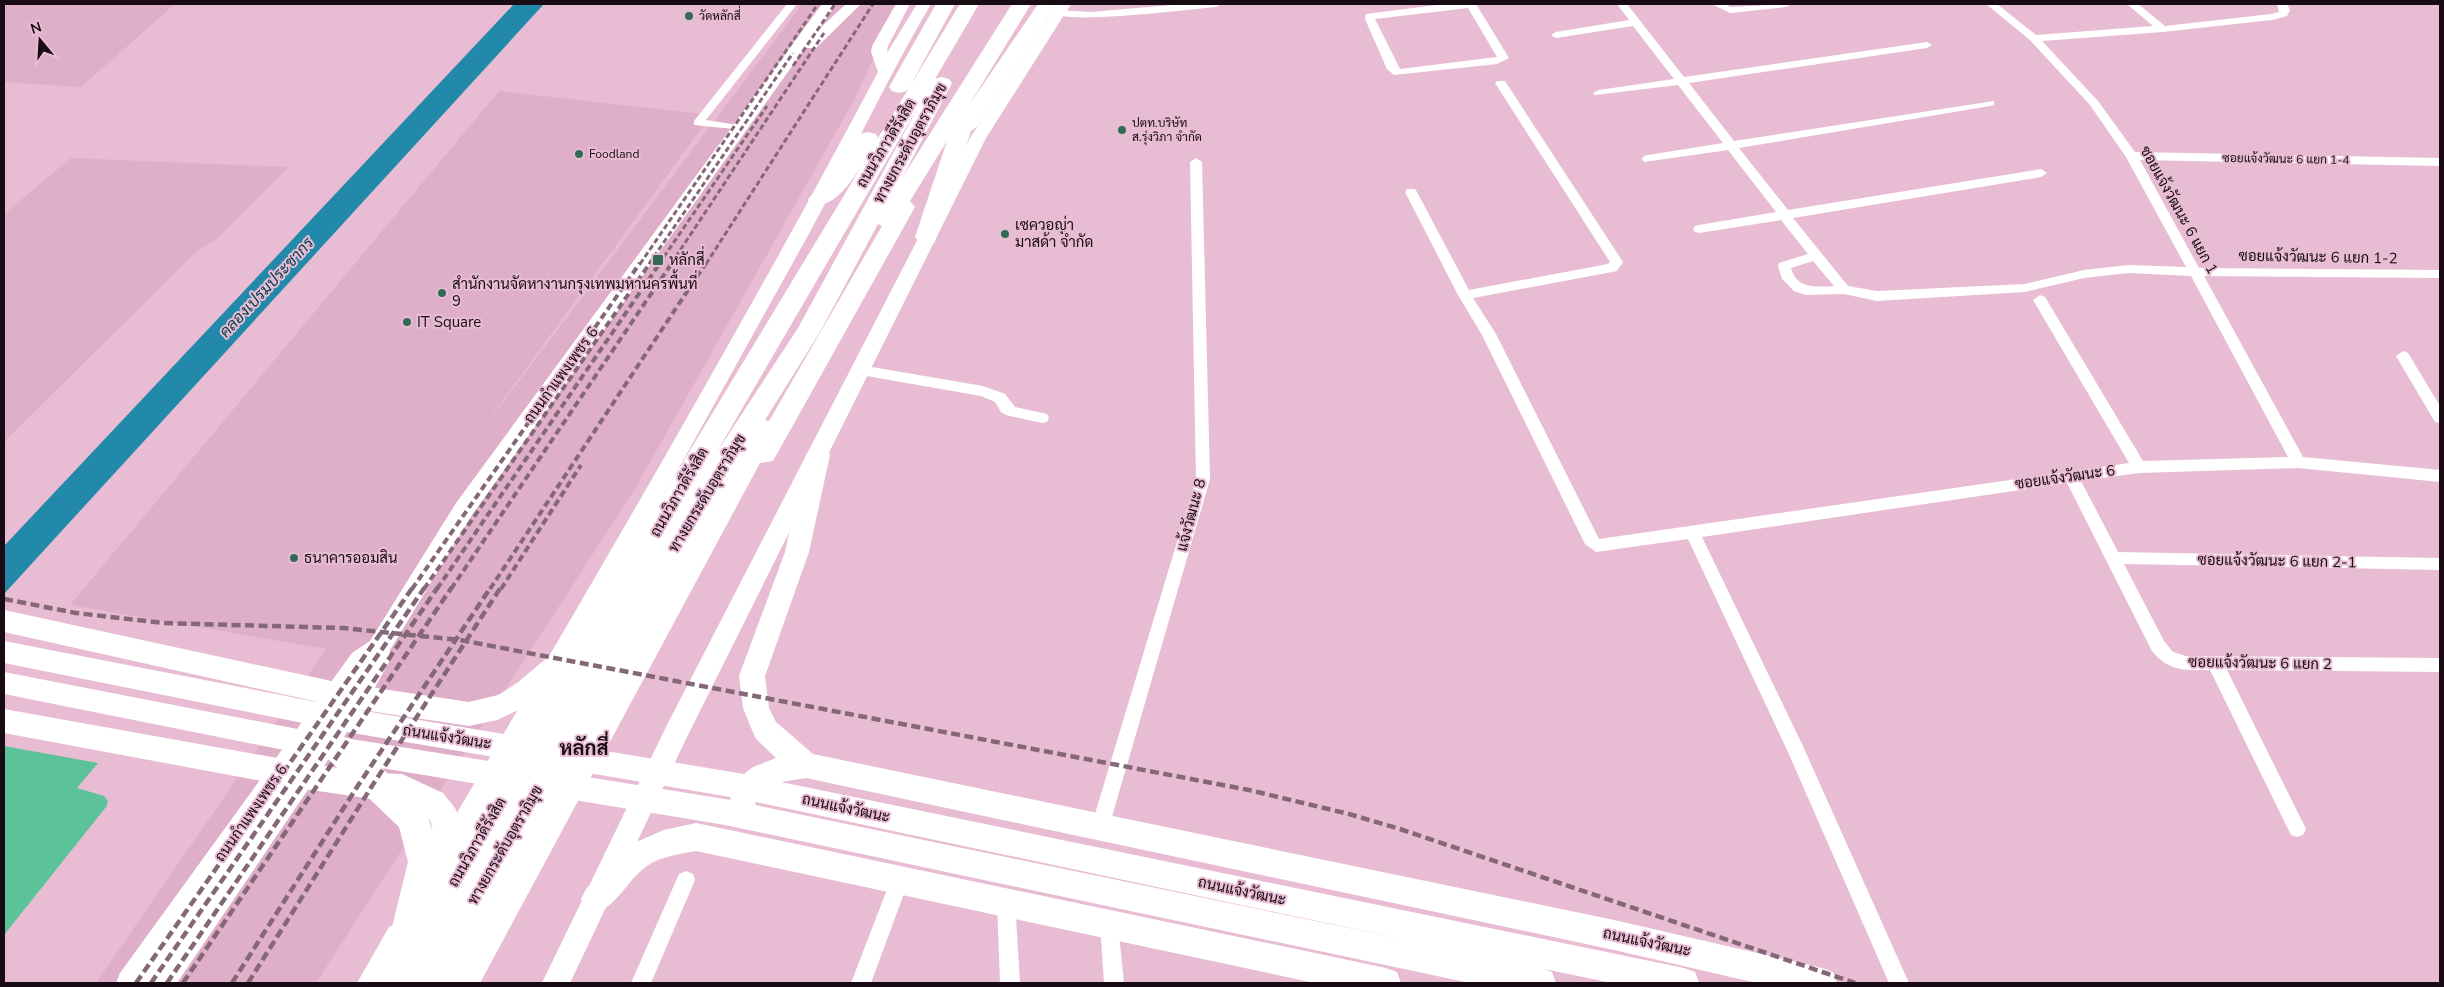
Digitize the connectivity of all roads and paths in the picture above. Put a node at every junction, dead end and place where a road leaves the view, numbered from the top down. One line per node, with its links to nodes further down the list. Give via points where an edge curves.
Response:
1 (792, 4): 33 (street, via 698,123)
2 (829, 4): 28 (main road, ถนนกำแพงเพชร 6)
3 (854, 4): 28 (main road, ถนนกำแพงเพชร 6)
4 (903, 4): 25 (main road, via 880,46)
5 (924, 4): 25 (main road, ถนนวิภาวดีรังสิต)
6 (945, 4): 35 (highway)
7 (958, 4): 53 (highway, via 862,170 843,211 826,252)
8 (969, 4): 31 (highway, ถนนวิภาวดีรังสิต)
9 (988, 4): 53 (highway, ทางยกระดับอุตราภิมุข)
10 (1021, 4): 26 (highway); 52 (highway, ทางยกระดับอุตราภิมุข)
11 (1216, 4): 19 (street, via 1090,15)
12 (1471, 4): 12 (street, via 1378,14 1370,16 1370,19 1393,69 1398,72 1503,58)
13 (1622, 4): 20 (street)
14 (1717, 4): 15 (street, via 1730,10)
15 (1786, 4)
16 (1991, 4): 23 (street, ซอยแจ้งวัฒนะ 6 แยก 1)
17 (2132, 4): 21 (street)
18 (2282, 4): 21 (street, via 2285,10 2279,16)
19 (1057, 7): 45 (main road, via 978,138); 52 (highway, via 933,181)
20 (1636, 22): 22 (street); 27 (street)
21 (2163, 30): 23 (street)
22 (1556, 35)
23 (2034, 38): 36 (street, ซอยแจ้งวัฒนะ 6 แยก 1, via 2094,103)
24 (1927, 45): 27 (street)
25 (886, 73): 42 (main road, ถนนวิภาวดีรังสิต)
26 (977, 78): 45 (highway); 95 (highway, via 742,492)
27 (1681, 81): 30 (street); 34 (street)
28 (772, 83): 33 (main road, ถนนกำแพงเพชร 6)
29 (1500, 83): 50 (street, via 1618,262 1612,268)
30 (1599, 93)
31 (912, 98): 35 (highway); 92 (highway, ถนนวิภาวดีรังสิต, via 690,473)
32 (1990, 103): 34 (street)
33 (740, 128): 73 (main road, ถนนกำแพงเพชร 6, via 464,509 378,648 377,662)
34 (1731, 146): 37 (street); 43 (street)
35 (859, 153): 42 (highway, via 843,177)
36 (2132, 156): 39 (street, ซอยแจ้งวัฒนะ 6 แยก 1-4); 47 (street, ซอยแจ้งวัฒนะ 6 แยก 1)
37 (1648, 159)
38 (1196, 162): 79 (street, แจ้งวัฒนะ 8, via 1203,480)
39 (2440, 162)
40 (2041, 173): 43 (street)
41 (1411, 192): 50 (street, ซอยแจ้งวัฒนะ 6)
42 (819, 199): 69 (main road, ถนนวิภาวดีรังสิต)
43 (1784, 215): 44 (street); 46 (street)
44 (1699, 229)
45 (927, 237): 55 (main road)
46 (1816, 256): 49 (street); 49 (street, ซอยแจ้งวัฒนะ 6 แยก 1-2, via 1784,266 1790,282 1800,290)
47 (2196, 272): 48 (street, ซอยแจ้งวัฒนะ 6 แยก 1-2); 49 (street, ซอยแจ้งวัฒนะ 6 แยก 1-2, via 2128,269 2084,274 2025,288 1894,296); 59 (street, ซอยแจ้งวัฒนะ 6 แยก 1)
48 (2440, 274)
49 (1844, 290)
50 (1465, 295): 63 (street, ซอยแจ้งวัฒนะ 6, via 1489,334 1590,540 1596,546 1608,546)
51 (2040, 300): 60 (street)
52 (835, 306): 94 (highway, ทางยกระดับอุตราภิมุข)
53 (808, 332): 93 (highway, ทางยกระดับอุตราภิมุข, via 704,494)
54 (2403, 356): 57 (street)
55 (860, 370): 56 (street, via 983,391 1000,398 1011,411); 58 (main road)
56 (1042, 418)
57 (2440, 418)
58 (818, 455): 77 (main road, ถนนแจ้งวัฒนะ, via 796,552 752,676 756,708 766,730); 85 (main road, via 676,733)
59 (2298, 462): 60 (street, ซอยแจ้งวัฒนะ 6); 62 (street, ซอยแจ้งวัฒนะ 6)
60 (2139, 467): 61 (street, ซอยแจ้งวัฒนะ 6)
61 (2071, 476): 63 (street, ซอยแจ้งวัฒนะ 6); 64 (street, ซอยแจ้งวัฒนะ 6 แยก 2)
62 (2440, 476)
63 (1692, 532): 105 (street, via 1796,750)
64 (2114, 558): 65 (street, ซอยแจ้งวัฒนะ 6 แยก 2-1); 68 (street, ซอยแจ้งวัฒนะ 6 แยก 2, via 2168,658 2180,662)
65 (2440, 564)
66 (16, 623): 71 (main road, ถนนแจ้งวัฒนะ)
67 (4, 652): 103 (main road, ถนนแจ้งวัฒนะ, via 353,721 735,785)
68 (2215, 663): 70 (street, ซอยแจ้งวัฒนะ 6 แยก 2); 80 (street)
69 (556, 665): 73 (main road, ถนนแจ้งวัฒนะ, via 509,705 488,712 469,714); 82 (main road, ถนนวิภาวดีรังสิต)
70 (2440, 665)
71 (262, 677): 73 (main road, ถนนแจ้งวัฒนะ); 76 (main road, via 278,691 276,708 268,722 246,743)
72 (4, 683): 75 (main road, ถนนแจ้งวัฒนะ)
73 (347, 695): 78 (main road, ถนนกำแพงเพชร 6)
74 (4, 721): 76 (main road)
75 (339, 749): 91 (highway, via 413,819 425,862 408,932); 102 (main road, ถนนแจ้งวัฒนะ, via 725,812)
76 (204, 759): 78 (main road)
77 (806, 765): 79 (main road, ถนนแจ้งวัฒนะ); 81 (main road, via 783,767 766,773 746,793 739,809 738,829)
78 (292, 774): 82 (main road, via 372,786 402,787 433,802 445,817); 88 (main road, ถนนกำแพงเพชร 6); 89 (main road, ถนนกำแพงเพชร 6)
79 (1100, 827): 104 (main road, ถนนแจ้งวัฒนะ, via 1604,932)
80 (2297, 829)
81 (750, 848): 84 (main road); 85 (main road, via 696,837 664,844 637,856)
82 (450, 850): 90 (main road, ถนนวิภาวดีรังสิต)
83 (686, 880): 97 (street)
84 (900, 880): 86 (main road); 98 (street)
85 (596, 899): 96 (main road)
86 (1006, 902): 87 (main road); 99 (street)
87 (1109, 924): 100 (street); 101 (main road)
88 (130, 983)
89 (160, 983)
90 (371, 983)
91 (380, 983)
92 (396, 983)
93 (426, 983)
94 (461, 983)
95 (482, 983)
96 (556, 983)
97 (641, 983)
98 (861, 983)
99 (1010, 983)
100 (1114, 983)
101 (1386, 983)
102 (1541, 983)
103 (1684, 983)
104 (1822, 983)
105 (1899, 983)

